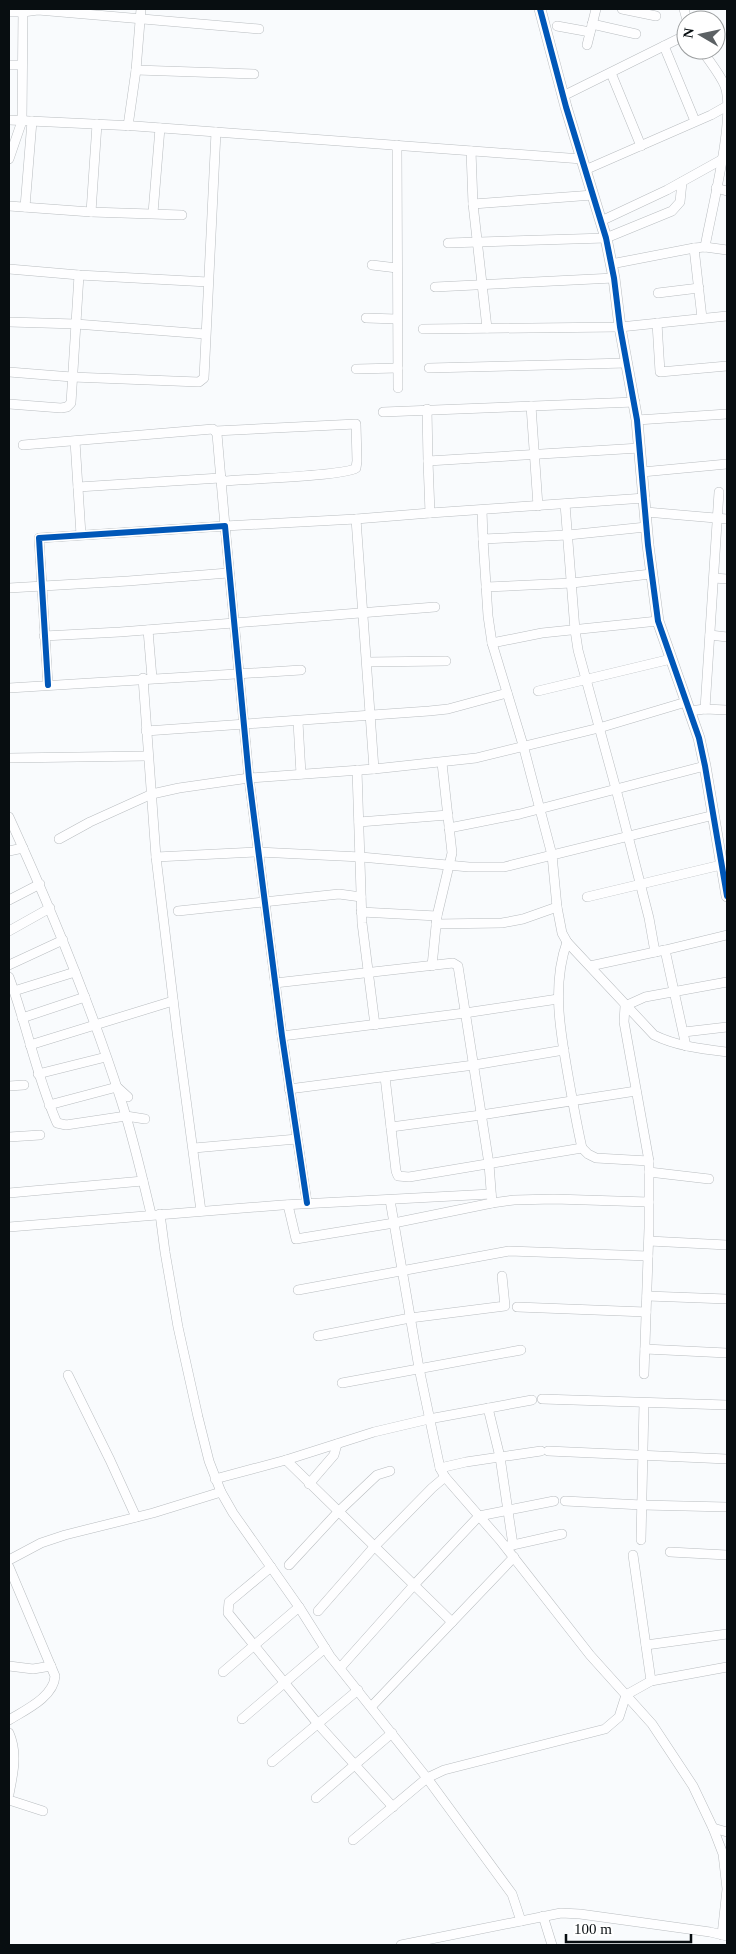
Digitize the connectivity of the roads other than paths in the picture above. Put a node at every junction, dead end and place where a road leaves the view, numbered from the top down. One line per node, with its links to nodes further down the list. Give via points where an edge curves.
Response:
1 (540, 9): 22 (street)
2 (596, 9): 9 (street)
3 (622, 9): 7 (street)
4 (23, 10): 5 (street); 6 (street); 17 (street)
5 (9, 12)
6 (140, 13): 10 (street); 18 (street)
7 (656, 16)
8 (557, 26): 9 (street)
9 (591, 28): 11 (street); 13 (street)
10 (259, 29)
11 (636, 34)
12 (676, 40): 14 (street)
13 (587, 45)
14 (664, 46): 19 (street); 26 (street)
15 (709, 60): 21 (street)
16 (9, 64): 17 (street)
17 (22, 65): 25 (street)
18 (136, 70): 20 (street); 29 (street)
19 (611, 72): 22 (street); 33 (street)
20 (254, 74)
21 (726, 86): 23 (street)
22 (563, 96): 36 (street)
23 (727, 106): 26 (street); 37 (street, via 727,129)
24 (9, 120): 25 (street)
25 (22, 121): 27 (street); 35 (street)
26 (696, 121): 33 (street)
27 (32, 122): 28 (street); 45 (street)
28 (97, 124): 29 (street); 46 (street)
29 (128, 126): 30 (street)
30 (160, 128): 31 (street); 47 (street)
31 (216, 132): 32 (street); 62 (street)
32 (397, 145): 34 (street); 58 (street)
33 (641, 146): 38 (street)
34 (471, 151): 36 (street); 43 (street)
35 (9, 159)
36 (582, 159): 38 (street)
37 (721, 160): 39 (street); 40 (street)
38 (585, 170): 42 (street)
39 (682, 182): 49 (street); 50 (street, via 680,202 672,211)
40 (716, 188): 41 (street); 53 (street)
41 (727, 190)
42 (593, 195): 43 (street); 49 (street)
43 (474, 204): 51 (street)
44 (9, 206): 45 (street)
45 (25, 207): 46 (street)
46 (91, 212): 47 (street)
47 (153, 213): 48 (street)
48 (182, 215)
49 (601, 221): 50 (street)
50 (606, 238): 51 (street); 56 (street)
51 (477, 242): 52 (street); 63 (street)
52 (448, 243)
53 (705, 247): 54 (street); 55 (street)
54 (694, 248): 56 (street); 65 (street)
55 (727, 250)
56 (611, 264): 61 (street)
57 (372, 265): 58 (street)
58 (397, 268): 70 (street)
59 (9, 269): 60 (street)
60 (79, 275): 62 (street); 73 (street)
61 (614, 278): 63 (street); 74 (street)
62 (208, 282): 77 (street)
63 (482, 284): 64 (street); 75 (street)
64 (434, 287)
65 (699, 288): 66 (street); 69 (street)
66 (658, 293)
67 (727, 316): 69 (street)
68 (366, 318): 70 (street)
69 (702, 318): 72 (street)
70 (397, 319): 80 (street)
71 (9, 322): 73 (street)
72 (657, 323): 74 (street); 79 (street, via 660,372)
73 (76, 324): 77 (street); 84 (street)
74 (620, 327): 75 (street); 78 (street)
75 (487, 328): 76 (street)
76 (423, 329)
77 (205, 334): 84 (street, via 205,374 199,382)
78 (627, 363): 81 (street); 86 (street)
79 (727, 366)
80 (398, 368): 82 (street); 85 (street)
81 (429, 368)
82 (356, 369)
83 (9, 372): 84 (street)
84 (72, 377): 87 (street, via 68,407)
85 (398, 388)
86 (635, 402): 88 (street); 92 (street)
87 (9, 404)
88 (531, 406): 89 (street); 97 (street)
89 (427, 409): 90 (street); 98 (street)
90 (383, 412)
91 (727, 414): 92 (street)
92 (637, 420): 96 (street)
93 (216, 431): 94 (street); 101 (street); 101 (street, via 356,424 358,461 352,470 225,481)
94 (75, 441): 95 (street); 102 (street)
95 (22, 445)
96 (640, 448): 97 (street); 100 (street)
97 (534, 455): 98 (street); 106 (street)
98 (428, 461): 108 (street)
99 (727, 464): 100 (street)
100 (642, 472): 104 (street)
101 (220, 478): 102 (street); 112 (street)
102 (78, 487): 115 (street)
103 (719, 492): 110 (street)
104 (645, 498): 105 (street); 109 (street)
105 (565, 504): 106 (street); 114 (street)
106 (538, 506): 107 (street)
107 (482, 510): 108 (street); 116 (street)
108 (430, 512): 111 (street)
109 (646, 512): 110 (street); 113 (street)
110 (722, 519): 119 (street)
111 (356, 520): 112 (street); 126 (street)
112 (224, 526): 115 (street); 117 (street)
113 (646, 527): 114 (street); 118 (street)
114 (568, 534): 116 (street); 121 (street)
115 (81, 535): 122 (street, via 39,538)
116 (483, 540): 123 (street)
117 (228, 573): 122 (street); 128 (street)
118 (651, 574): 121 (street); 127 (street)
119 (714, 578): 120 (street); 131 (street)
120 (727, 579)
121 (572, 583): 123 (street); 130 (street)
122 (41, 586): 124 (street); 132 (street)
123 (486, 587): 134 (street)
124 (9, 588)
125 (435, 606): 126 (street)
126 (362, 612): 128 (street); 137 (street)
127 (658, 621): 130 (street); 135 (street)
128 (234, 622): 129 (street); 139 (street)
129 (148, 630): 132 (street); 140 (street)
130 (575, 630): 134 (street); 141 (street)
131 (710, 635): 133 (street); 147 (street)
132 (44, 636): 142 (street)
133 (727, 637)
134 (492, 643): 145 (street)
135 (671, 659): 141 (street); 146 (street)
136 (446, 661): 137 (street)
137 (367, 662): 149 (street)
138 (301, 670): 139 (street)
139 (238, 674): 140 (street); 151 (street)
140 (148, 678): 142 (street); 153 (street)
141 (586, 678): 144 (street); 152 (street)
142 (48, 685): 143 (street)
143 (9, 688)
144 (538, 691)
145 (507, 693): 149 (street, via 448,709); 154 (street)
146 (687, 706): 147 (street); 152 (street); 158 (street)
147 (705, 709): 148 (street)
148 (727, 710)
149 (370, 715): 150 (street); 159 (street)
150 (298, 722): 151 (street); 161 (street)
151 (243, 725): 153 (street); 162 (street)
152 (599, 728): 154 (street); 163 (street)
153 (146, 731): 155 (street)
154 (523, 745): 157 (street); 165 (street)
155 (147, 756): 156 (street); 164 (street)
156 (9, 758)
157 (442, 763): 159 (street); 166 (street)
158 (705, 766): 163 (street); 167 (street)
159 (374, 769): 160 (street)
160 (357, 770): 161 (street); 169 (street)
161 (301, 774): 162 (street)
162 (249, 778): 164 (street); 175 (street)
163 (616, 789): 165 (street); 171 (street)
164 (152, 794): 172 (street); 177 (street)
165 (540, 809): 170 (street); 176 (street)
166 (448, 815): 169 (street); 170 (street)
167 (714, 815): 171 (street); 180 (street)
168 (9, 817): 173 (street)
169 (359, 822): 178 (street)
170 (449, 828): 179 (street)
171 (627, 837): 176 (street); 182 (street)
172 (59, 839)
173 (23, 848): 174 (street); 181 (street)
174 (9, 851)
175 (258, 852): 177 (street); 178 (street); 187 (street)
176 (552, 855): 179 (street, via 504,867); 188 (street)
177 (156, 857): 211 (street)
178 (360, 857): 179 (street); 184 (street)
179 (450, 864): 192 (street)
180 (722, 865): 182 (street); 183 (street)
181 (40, 884): 186 (street); 189 (street)
182 (640, 885): 185 (street); 198 (street)
183 (727, 896)
184 (361, 897): 187 (street, via 339,894); 191 (street)
185 (587, 897)
186 (9, 900)
187 (264, 900): 190 (street); 206 (street)
188 (557, 907): 192 (street, via 502,923); 196 (street)
189 (50, 908): 193 (street); 195 (street)
190 (178, 911)
191 (361, 912): 192 (street); 203 (street)
192 (437, 920): 200 (street)
193 (9, 932)
194 (727, 936): 197 (street)
195 (63, 940): 199 (street); 202 (street)
196 (567, 942): 201 (street); 210 (street, via 560,960)
197 (664, 950): 198 (street); 207 (street)
198 (655, 952): 201 (street)
199 (9, 965)
200 (432, 966): 203 (street); 213 (street, via 453,963 458,966)
201 (590, 966): 212 (street)
202 (75, 972): 208 (street); 209 (street)
203 (368, 973): 206 (street); 215 (street)
204 (9, 977): 208 (street)
205 (727, 982): 207 (street)
206 (275, 984): 219 (street)
207 (675, 992): 212 (street, via 645,997); 218 (street)
208 (13, 997): 214 (street)
209 (85, 997): 214 (street); 216 (street)
210 (558, 999): 213 (street); 222 (street)
211 (173, 1001): 216 (street); 243 (street)
212 (625, 1006): 221 (street, via 654,1035); 232 (street, via 624,1022)
213 (465, 1013): 215 (street); 225 (street)
214 (22, 1018): 220 (street)
215 (375, 1024): 219 (street)
216 (95, 1026): 220 (street); 224 (street)
217 (727, 1026): 218 (street)
218 (684, 1032): 221 (street)
219 (282, 1036): 231 (street)
220 (30, 1045): 226 (street)
221 (686, 1046): 223 (street)
222 (564, 1050): 225 (street); 234 (street)
223 (727, 1052)
224 (106, 1056): 226 (street); 230 (street)
225 (474, 1065): 227 (street); 236 (street)
226 (38, 1074): 235 (street)
227 (385, 1077): 231 (street); 239 (street)
228 (24, 1085): 229 (street)
229 (9, 1086)
230 (117, 1087): 233 (street); 235 (street); 237 (street)
231 (289, 1089): 242 (street)
232 (636, 1091): 234 (street); 245 (street)
233 (128, 1098)
234 (573, 1100): 236 (street); 244 (street)
235 (49, 1104): 237 (street, via 61,1125)
236 (481, 1115): 239 (street); 246 (street)
237 (126, 1116): 238 (street); 249 (street)
238 (145, 1119)
239 (390, 1126): 246 (street, via 398,1176)
240 (40, 1135): 241 (street)
241 (9, 1137)
242 (297, 1139): 243 (street); 255 (street)
243 (194, 1148): 256 (street)
244 (582, 1148): 245 (street, via 596,1158); 246 (street)
245 (649, 1162): 247 (street)
246 (489, 1164): 251 (street)
247 (649, 1172): 248 (street); 253 (street)
248 (709, 1178)
249 (143, 1182): 250 (street); 257 (street)
250 (9, 1193)
251 (492, 1199): 252 (street); 253 (street); 259 (street)
252 (390, 1200): 255 (street); 259 (street)
253 (649, 1202): 261 (street)
254 (288, 1204): 255 (street); 256 (street); 259 (street, via 296,1239)
255 (307, 1204)
256 (202, 1211): 258 (street)
257 (151, 1214): 258 (street); 260 (street)
258 (160, 1214): 292 (street, via 178,1327)
259 (394, 1223): 264 (street)
260 (9, 1227)
261 (648, 1241): 262 (street); 263 (street)
262 (727, 1245)
263 (648, 1256): 264 (street, via 510,1251); 267 (street)
264 (402, 1270): 266 (street); 271 (street)
265 (502, 1276): 271 (street, via 505,1306)
266 (298, 1290)
267 (647, 1296): 268 (street); 270 (street)
268 (727, 1299)
269 (517, 1307): 270 (street)
270 (646, 1312): 273 (street)
271 (410, 1318): 272 (street); 276 (street)
272 (318, 1336)
273 (645, 1349): 275 (street); 277 (street)
274 (521, 1350): 276 (street)
275 (727, 1352)
276 (419, 1368): 279 (street); 283 (street)
277 (644, 1374)
278 (68, 1375): 302 (street)
279 (342, 1383)
280 (644, 1403): 281 (street); 282 (street, via 537,1400); 285 (street)
281 (727, 1406)
282 (488, 1408): 283 (street); 286 (street)
283 (429, 1420): 284 (street); 289 (street)
284 (337, 1444): 288 (street); 293 (street, via 334,1455)
285 (642, 1456): 286 (street, via 545,1452); 287 (street); 297 (street)
286 (500, 1457): 289 (street); 299 (street)
287 (727, 1459)
288 (286, 1460): 292 (street); 293 (street)
289 (440, 1468): 291 (street)
290 (390, 1471): 300 (street, via 377,1474)
291 (445, 1477): 301 (street); 306 (street)
292 (215, 1480): 294 (street)
293 (309, 1484): 300 (street)
294 (221, 1492): 302 (street); 314 (street)
295 (565, 1501): 297 (street)
296 (554, 1502): 299 (street)
297 (642, 1505): 298 (street); 304 (street)
298 (727, 1506)
299 (508, 1510): 301 (street); 305 (street)
300 (338, 1512): 306 (street); 312 (street)
301 (479, 1516): 305 (street); 315 (street)
302 (136, 1517): 311 (street, via 41,1543)
303 (562, 1534): 305 (street)
304 (641, 1540)
305 (509, 1546): 310 (street)
306 (374, 1547): 315 (street); 317 (street)
307 (670, 1552): 309 (street)
308 (633, 1554): 321 (street)
309 (727, 1555)
310 (514, 1557): 318 (street); 331 (street)
311 (9, 1560)
312 (289, 1565)
313 (9, 1567): 324 (street)
314 (271, 1567): 316 (street); 320 (street, via 229,1602 231,1618)
315 (414, 1585): 318 (street); 326 (street)
316 (299, 1607): 320 (street); 322 (street)
317 (318, 1611)
318 (452, 1622): 332 (street)
319 (727, 1634): 321 (street)
320 (255, 1645): 327 (street); 329 (street)
321 (646, 1645): 328 (street)
322 (325, 1648): 326 (street); 329 (street)
323 (9, 1666): 324 (street, via 33,1669)
324 (50, 1666): 334 (street, via 55,1676 51,1690)
325 (727, 1667): 328 (street)
326 (340, 1668): 330 (street)
327 (223, 1672)
328 (651, 1681): 331 (street)
329 (285, 1682): 333 (street); 335 (street)
330 (358, 1690): 332 (street); 335 (street)
331 (626, 1696): 340 (street, via 619,1717 605,1729 461,1764); 346 (street, via 652,1724 692,1786)
332 (371, 1708): 337 (street)
333 (242, 1719)
334 (9, 1720)
335 (318, 1724): 338 (street); 339 (street)
336 (9, 1733): 341 (street, via 14,1769)
337 (392, 1733): 339 (street); 340 (street)
338 (272, 1762)
339 (355, 1765): 342 (street); 344 (street)
340 (427, 1778): 344 (street); 350 (street, via 512,1894)
341 (9, 1794)
342 (316, 1798)
343 (9, 1800): 345 (street)
344 (393, 1807): 348 (street)
345 (43, 1811)
346 (713, 1828): 347 (street); 351 (street, via 723,1854 725,1871)
347 (727, 1832)
348 (354, 1840)
349 (542, 1916): 350 (street); 351 (street, via 580,1914); 353 (street)
350 (521, 1921): 352 (street)
351 (725, 1936)
352 (401, 1945)
353 (552, 1945)

